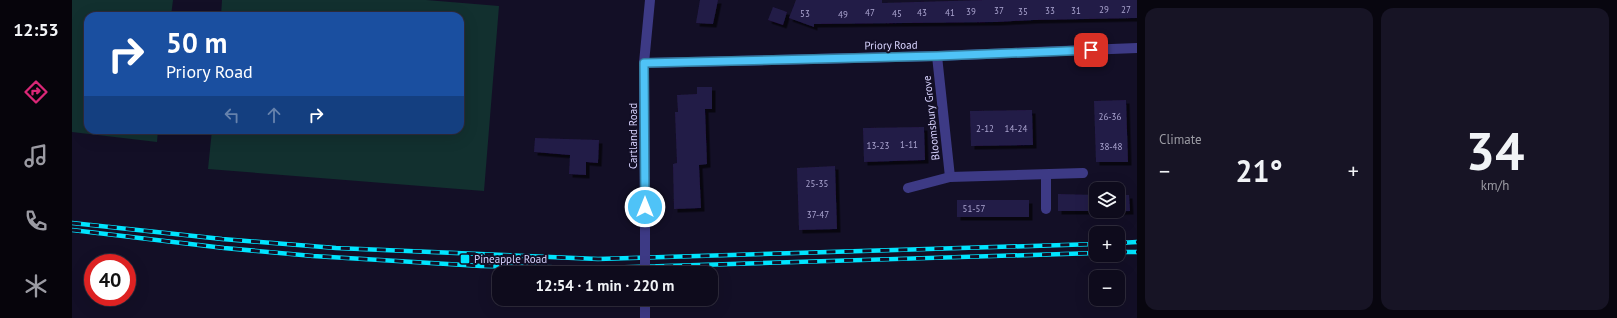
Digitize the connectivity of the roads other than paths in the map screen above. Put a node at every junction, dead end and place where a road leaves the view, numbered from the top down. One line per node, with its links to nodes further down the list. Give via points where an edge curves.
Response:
1 (650, 0): 4 (street, Cartland Road)
2 (1137, 48): 3 (street, Priory Road)
3 (937, 56): 4 (street, Priory Road); 7 (street, Bloomsbury Grove)
4 (644, 63): 10 (street, Cartland Road, bridge)
5 (1083, 173): 6 (street)
6 (1046, 175): 7 (street); 9 (street)
7 (950, 177): 8 (street)
8 (908, 188)
9 (1046, 209)
10 (645, 266)
11 (645, 306): 12 (street)
12 (645, 318)

